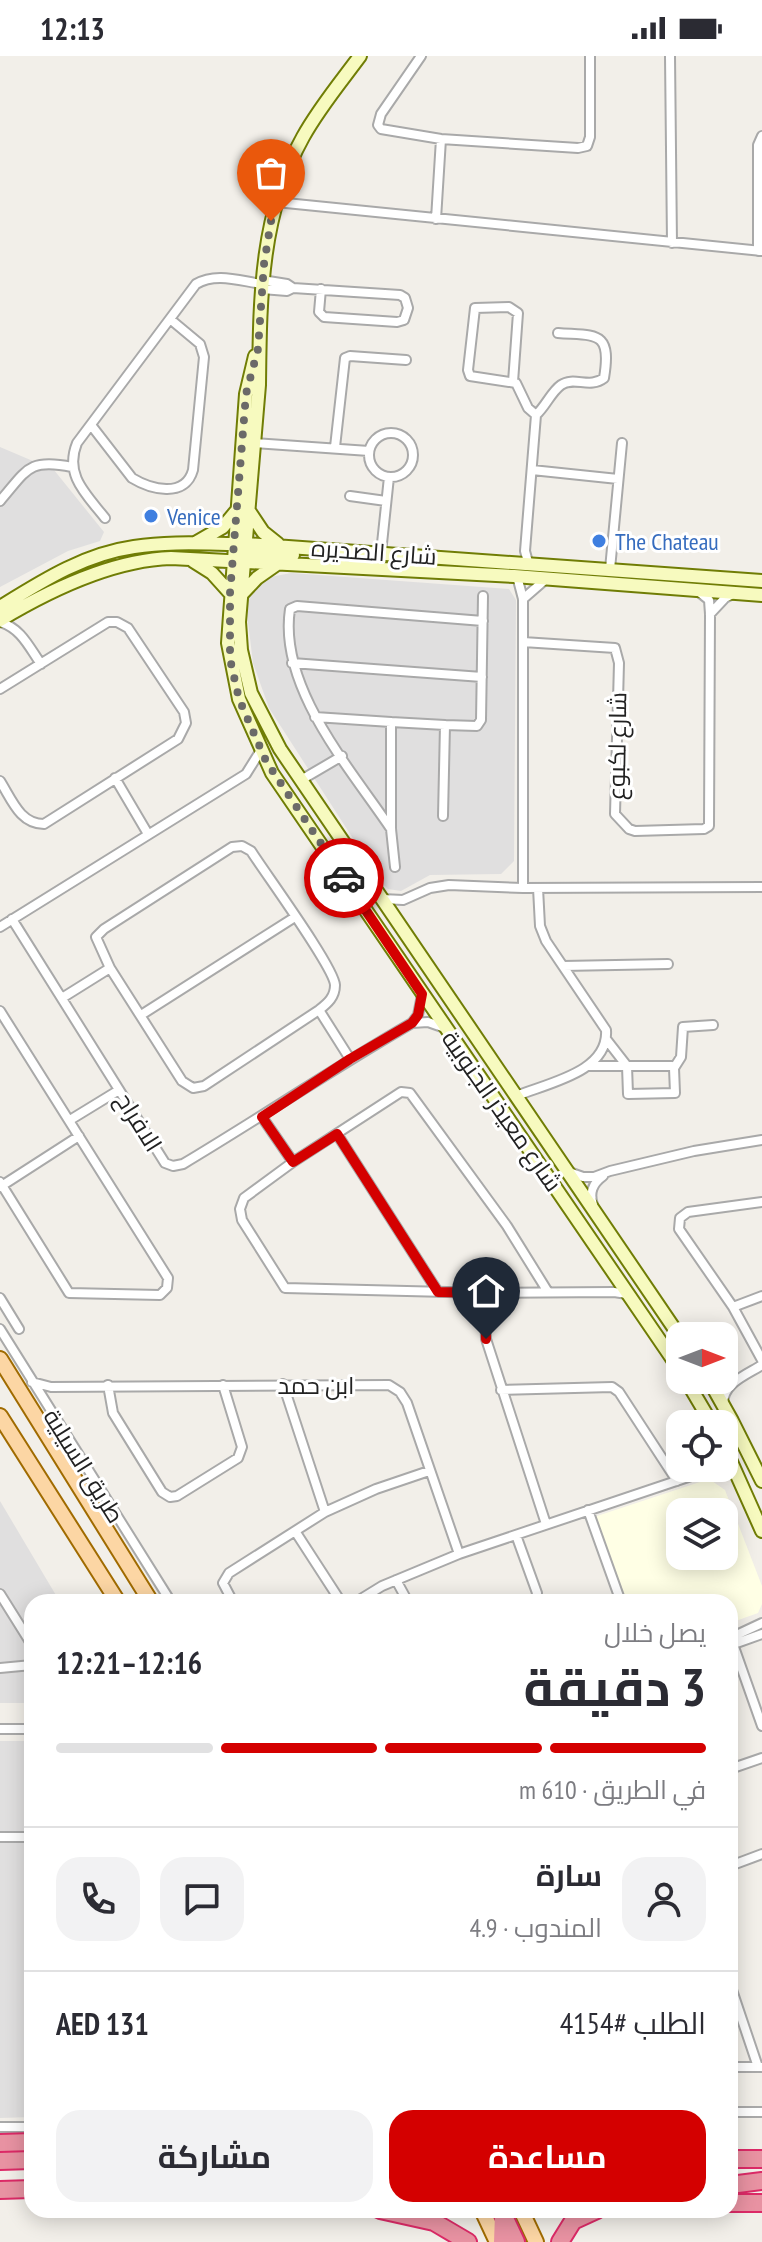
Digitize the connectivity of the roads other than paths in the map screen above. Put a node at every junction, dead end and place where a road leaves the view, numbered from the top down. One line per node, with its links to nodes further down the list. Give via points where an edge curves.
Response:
1 (360, 56): 7 (street, شارع معيذر الجنوبية, via 302,138)
2 (421, 56): 6 (street, via 378,125 385,131)
3 (590, 56): 6 (street, via 587,146)
4 (670, 56): 9 (street)
5 (762, 136): 10 (street)
6 (441, 139): 8 (street)
7 (276, 202): 8 (street); 11 (street, شارع معيذر الجنوبية)
8 (436, 219): 9 (street)
9 (672, 243): 10 (street)
10 (760, 251)
11 (262, 284): 12 (street); 13 (street, via 205,279); 15 (street, شارع معيذر الجنوبية)
12 (321, 289): 12 (street, via 400,295 408,313 397,322 324,317 319,312)
13 (170, 319): 19 (street); 19 (street, via 200,344 204,357 193,470 186,483 160,489 138,482)
14 (558, 333): 18 (street, via 602,339 604,378 561,385)
15 (258, 349): 20 (street, شارع معيذر الجنوبية); 31 (street, شارع معيذر الجنوبية, via 246,394)
16 (406, 360): 22 (street, via 345,358)
17 (513, 382): 17 (street, via 518,313 509,307 478,306 469,373); 18 (street)
18 (536, 415): 25 (street)
19 (91, 425): 24 (street, via 77,443)
20 (254, 443): 22 (street); 31 (street, شارع معيذر الجنوبية)
21 (622, 443): 27 (street)
22 (335, 447): 23 (street)
23 (369, 451): 26 (street, via 372,467); 26 (street, via 385,433 407,440 412,463 405,472)
24 (72, 467): 29 (street, via 32,467); 32 (street, via 81,489)
25 (532, 470): 27 (street); 39 (street)
26 (389, 477): 30 (street)
27 (618, 479): 42 (street)
28 (350, 496): 30 (street)
29 (0, 501)
30 (386, 501): 37 (street)
31 (243, 510): 33 (street, via 216,533); 34 (street); 36 (street, شارع معيذر الجنوبية)
32 (105, 518)
33 (191, 544): 36 (street, شارع الصديره); 52 (street, شارع الصديره, via 134,547 93,557)
34 (281, 546): 35 (street, شارع الصديره); 36 (street, شارع الصديره)
35 (327, 549): 36 (street, via 310,555); 37 (street, شارع الصديره)
36 (239, 553): 38 (street, via 190,552); 40 (street, شارع الصديره); 41 (street, شارع الصديره); 48 (street, شارع معيذر الجنوبية)
37 (381, 553): 39 (street, شارع الصديره)
38 (171, 558): 40 (street, شارع الصديره); 53 (street, شارع الصديره, via 104,572)
39 (524, 558): 42 (street, شارع الصديره)
40 (186, 559): 48 (street)
41 (277, 564): 43 (street, شارع الصديره); 48 (street)
42 (610, 569): 45 (street, شارع الصديره)
43 (514, 576): 44 (street, شارع الصديره); 51 (street)
44 (546, 579): 46 (street, شارع الصديره); 51 (street)
45 (762, 581)
46 (697, 590): 47 (street, شارع الصديره); 54 (street, شارع لكبوع, via 709,600)
47 (735, 593): 49 (street, شارع الصديره); 54 (street)
48 (235, 594): 66 (street, شارع معيذر الجنوبية, via 228,643 231,670); 71 (street, شارع معيذر الجنوبية, via 251,693)
49 (762, 595)
50 (483, 596): 56 (street)
51 (523, 599): 58 (street)
52 (0, 607)
53 (19, 609): 55 (street, شارع الصديره); 57 (street)
54 (710, 614): 58 (street, شارع لكبوع, via 709,826 698,830 635,831 615,814 615,648)
55 (0, 621): 57 (street)
56 (483, 621): 59 (street, via 293,607); 61 (street)
57 (19, 633): 60 (street)
58 (523, 642): 78 (street)
59 (292, 663): 61 (street); 63 (street)
60 (41, 664): 62 (street); 70 (street, via 108,622 117,622 128,628 184,712 186,723 178,739)
61 (482, 677): 65 (street, via 479,724)
62 (0, 689)
63 (315, 717): 64 (street); 67 (street)
64 (391, 722): 65 (street); 74 (street)
65 (445, 725): 73 (street)
66 (261, 750): 68 (street, شارع معيذر الجنوبية); 69 (street)
67 (342, 756): 71 (street); 74 (street)
68 (272, 773): 69 (street); 89 (street, شارع معيذر الجنوبية)
69 (246, 774): 75 (street)
70 (115, 778): 72 (street, via 44,824 23,818); 75 (street)
71 (301, 780): 80 (street, شارع معيذر الجنوبية)
72 (0, 781)
73 (443, 816)
74 (391, 829): 76 (street)
75 (148, 834): 83 (street)
76 (395, 867)
77 (762, 887): 79 (street)
78 (523, 888): 79 (street); 81 (street, via 438,886)
79 (538, 888): 87 (street, via 540,926)
80 (382, 899): 81 (street); 84 (street, شارع معيذر الجنوبية)
81 (403, 900): 84 (street)
82 (295, 917): 88 (street, via 251,851 232,847 104,929 96,937); 91 (street, via 333,976 332,999); 93 (street)
83 (12, 919): 85 (street); 90 (street, الافراح)
84 (401, 926): 103 (street, شارع معيذر الجنوبية)
85 (0, 927)
86 (668, 964): 87 (street)
87 (563, 966): 97 (street, via 606,1030)
88 (110, 968): 90 (street); 93 (street)
89 (422, 994): 94 (street); 96 (street, شارع معيذر الجنوبية)
90 (62, 998): 102 (street, الافراح)
91 (319, 1010): 93 (street, via 204,1086 193,1088 182,1081); 98 (street)
92 (0, 1011): 105 (street)
93 (141, 1015)
94 (412, 1023): 96 (street); 98 (street, الافراح)
95 (713, 1025): 101 (street, via 683,1027 683,1051)
96 (445, 1028): 115 (street, شارع معيذر الجنوبية)
97 (606, 1039): 99 (street); 100 (street)
98 (350, 1059): 104 (street, الافراح)
99 (590, 1066): 100 (street); 103 (street)
100 (627, 1066): 101 (street); 101 (street, via 626,1089 633,1095 675,1093)
101 (674, 1068)
102 (119, 1090): 104 (street, الافراح, via 165,1163 173,1166); 105 (street)
103 (516, 1096): 110 (street, شارع معيذر الجنوبية)
104 (262, 1117): 109 (street)
105 (70, 1120): 107 (street)
106 (337, 1134): 109 (street); 116 (street); 117 (street, via 401,1092 410,1093)
107 (79, 1136): 112 (street); 112 (street, via 168,1278 160,1295 69,1293)
108 (762, 1140): 111 (street)
109 (293, 1162): 116 (street, via 244,1198 240,1209 285,1288)
110 (567, 1171): 111 (street, via 588,1178); 114 (street, شارع معيذر الجنوبية)
111 (610, 1171): 114 (street, via 593,1186)
112 (1, 1185)
113 (762, 1202): 123 (street, via 688,1212 680,1218 679,1229)
114 (595, 1211): 124 (street, شارع معيذر الجنوبية)
115 (610, 1270): 118 (street); 120 (street, شارع معيذر الجنوبية)
116 (438, 1292): 119 (street)
117 (548, 1292): 118 (street); 119 (street)
118 (602, 1292): 120 (street)
119 (488, 1293): 136 (street, via 486,1339)
120 (627, 1294): 127 (street, شارع معيذر الجنوبية)
121 (762, 1296): 123 (street)
122 (0, 1298): 126 (street)
123 (733, 1307): 129 (street)
124 (670, 1322)
125 (0, 1329): 131 (street, طريق السيلية)
126 (19, 1329)
127 (666, 1350)
128 (0, 1359): 157 (main road, طريق السيلية)
129 (762, 1362): 130 (street)
130 (738, 1380)
131 (32, 1382): 135 (street, ابن حمد); 139 (street, طريق السيلية)
132 (283, 1384): 134 (street, ابن حمد); 143 (street, ابن حمد, via 389,1385 407,1403); 148 (street)
133 (108, 1385): 134 (street, ابن حمد); 134 (street, via 113,1413 170,1497 242,1453); 135 (street, ابن حمد)
134 (223, 1385)
135 (58, 1387): 139 (street)
136 (501, 1390): 142 (street, via 612,1387); 149 (street)
137 (717, 1394): 140 (street)
138 (724, 1394): 140 (street)
139 (45, 1405): 158 (street, طريق السيلية)
140 (723, 1405): 145 (street)
141 (0, 1416): 156 (main road, طريق السيلية)
142 (666, 1464)
143 (429, 1471): 148 (street); 153 (street, ابن حمد)
144 (739, 1477): 151 (street)
145 (762, 1481)
146 (674, 1482): 147 (street)
147 (588, 1510): 149 (street); 164 (street)
148 (325, 1512): 150 (street)
149 (546, 1524): 152 (street)
150 (295, 1531): 159 (street, via 229,1573 223,1583); 160 (street)
151 (762, 1531)
152 (516, 1535): 153 (street); 163 (street)
153 (459, 1554): 154 (street)
154 (396, 1580): 161 (street); 162 (street)
155 (0, 1594): 166 (street)
156 (113, 1594)
157 (146, 1594)
158 (166, 1594)
159 (229, 1594)
160 (336, 1594)
161 (371, 1594)
162 (404, 1594)
163 (537, 1594)
164 (618, 1594)
165 (762, 1623): 168 (street)
166 (24, 1632)
167 (762, 1634): 169 (street)
168 (738, 1638)
169 (738, 1640)
170 (738, 1661): 173 (street)
171 (24, 1666): 172 (street)
172 (0, 1668)
173 (762, 1726)
174 (0, 1729): 175 (street)
175 (24, 1729)
176 (762, 1758): 177 (street)
177 (738, 1766)
178 (0, 1837): 179 (street)
179 (24, 1837)
180 (762, 1854): 181 (street)
181 (738, 1863)
182 (738, 2006): 184 (street)
183 (738, 2067): 184 (street)
184 (760, 2067)
185 (738, 2112): 186 (street)
186 (762, 2112)
187 (0, 2127): 188 (street)
188 (24, 2127)
189 (24, 2142): 190 (highway)
190 (0, 2143)
191 (762, 2147): 192 (highway)
192 (738, 2158)
193 (738, 2159): 194 (highway)
194 (762, 2159)
195 (24, 2160): 196 (highway)
196 (0, 2161)
197 (738, 2177): 198 (highway)
198 (762, 2179): 199 (highway)
199 (738, 2184)
200 (24, 2189): 201 (highway)
201 (0, 2190)
202 (0, 2198): 203 (highway)
203 (24, 2198)
204 (738, 2203): 205 (highway)
205 (762, 2203)
206 (416, 2218): 212 (highway)
207 (486, 2218): 213 (main road)
208 (502, 2218): 213 (highway)
209 (506, 2218): 214 (highway)
210 (525, 2218): 215 (main road)
211 (579, 2218): 216 (highway)
212 (468, 2242)
213 (500, 2242)
214 (516, 2242)
215 (536, 2242)
216 (560, 2242)

